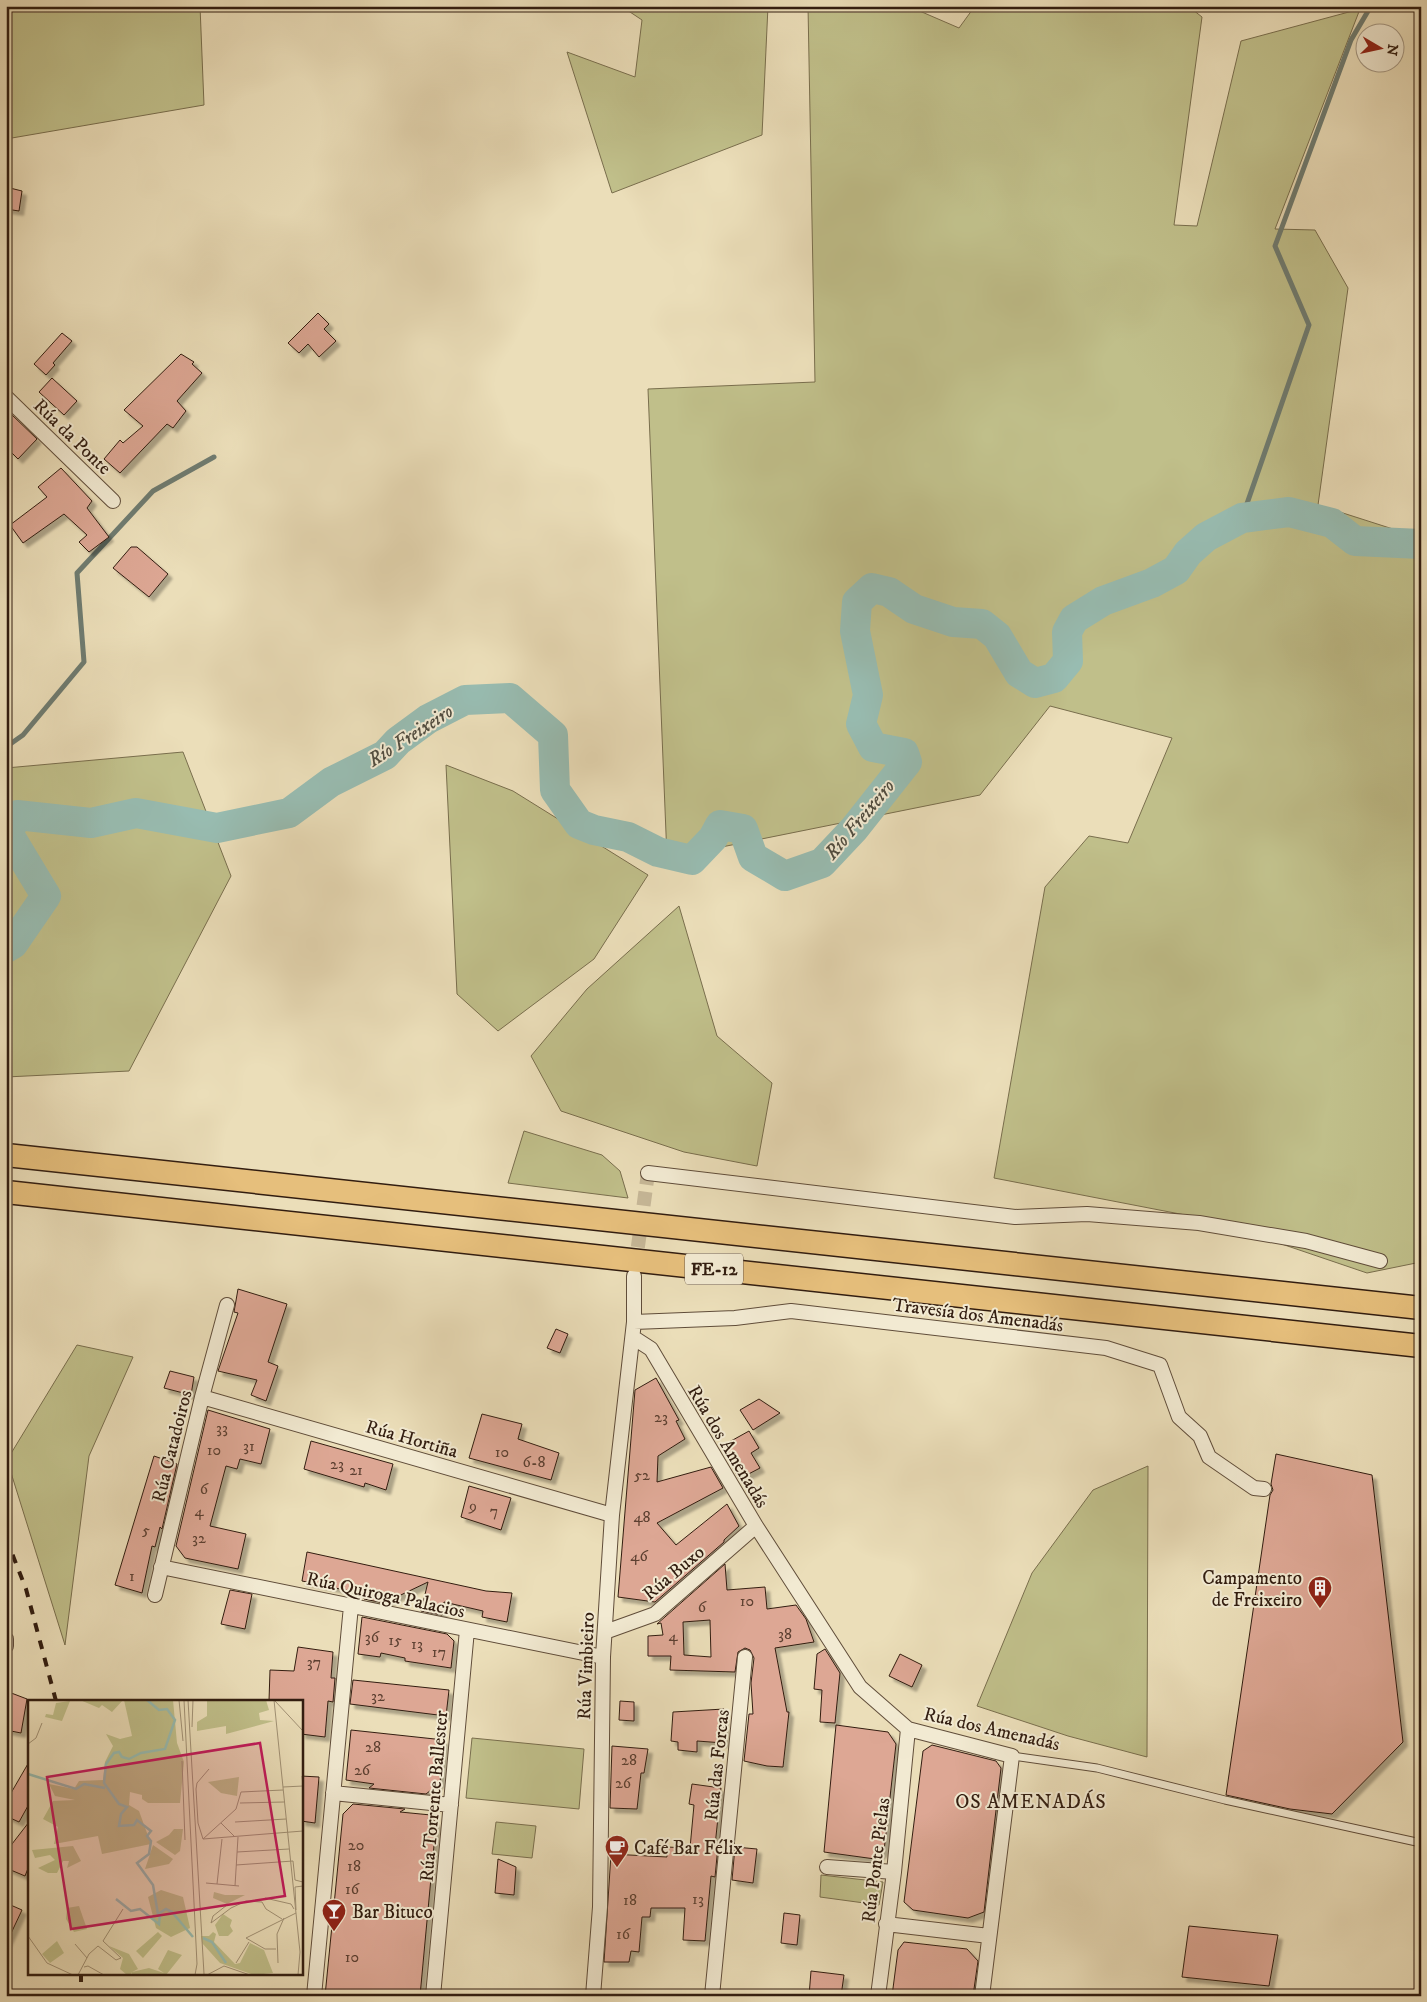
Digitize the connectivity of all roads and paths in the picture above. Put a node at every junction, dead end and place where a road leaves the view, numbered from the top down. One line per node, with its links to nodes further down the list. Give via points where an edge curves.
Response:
1 (6, 397): 2 (street, Rúa da Ponte)
2 (113, 501)
3 (6, 1155): 8 (highway, FE-12)
4 (648, 1173): 6 (street, via 1015,1217 1087,1214 1199,1223 1306,1241)
5 (6, 1192): 14 (highway, FE-12)
6 (1380, 1261)
7 (634, 1276): 12 (street)
8 (1204, 1284): 9 (highway); 11 (highway, FE-12)
9 (1421, 1295)
10 (227, 1305): 15 (street, Rúa Catadoiros)
11 (1421, 1308)
12 (634, 1322): 13 (street); 16 (street, Travesía dos Amenadás, via 735,1318 791,1311 1106,1348 1160,1365 1179,1417 1200,1436 1209,1457 1254,1488)
13 (634, 1338): 17 (street, Rúa Vimbieiro); 18 (street, Rúa dos Amenadás, via 651,1348)
14 (1421, 1346)
15 (202, 1397): 17 (street, Rúa Hortiña); 19 (street, Rúa Catadoiros)
16 (1264, 1489)
17 (612, 1515): 23 (street, Rúa Vimbieiro)
18 (756, 1526): 23 (street, Rúa Buxo, via 654,1614); 28 (street, Rúa dos Amenadás, via 860,1687)
19 (162, 1567): 20 (street, Rúa Catadoiros); 21 (street, Rúa Quiroga Palacios)
20 (155, 1595)
21 (351, 1606): 22 (street, Rúa Quiroga Palacios); 30 (street)
22 (467, 1630): 27 (street, Rúa Quiroga Palacios); 31 (street, Rúa Torrente Ballester)
23 (605, 1632): 27 (street, Rúa Vimbieiro)
24 (6, 1639): 25 (street)
25 (6, 1646)
26 (745, 1657): 40 (street, Rúa das Forcas)
27 (603, 1658): 39 (street, Rúa Vimbieiro, via 600,1907)
28 (908, 1729): 29 (street, Rúa dos Amenadás); 34 (street, Rúa Ponte Pielas)
29 (1012, 1756): 32 (lane, Rúa dos Amenadás, via 1097,1768); 36 (street)
30 (333, 1793): 31 (street); 37 (street)
31 (451, 1805): 38 (street, Rúa Torrente Ballester)
32 (1421, 1843)
33 (827, 1867): 34 (street)
34 (894, 1872): 35 (street, Rúa Ponte Pielas)
35 (886, 1924): 36 (street); 41 (street, Rúa Ponte Pielas)
36 (988, 1936): 42 (street)
37 (314, 1996)
38 (433, 1996)
39 (593, 1996)
40 (712, 1996)
41 (878, 1996)
42 (982, 1996)

